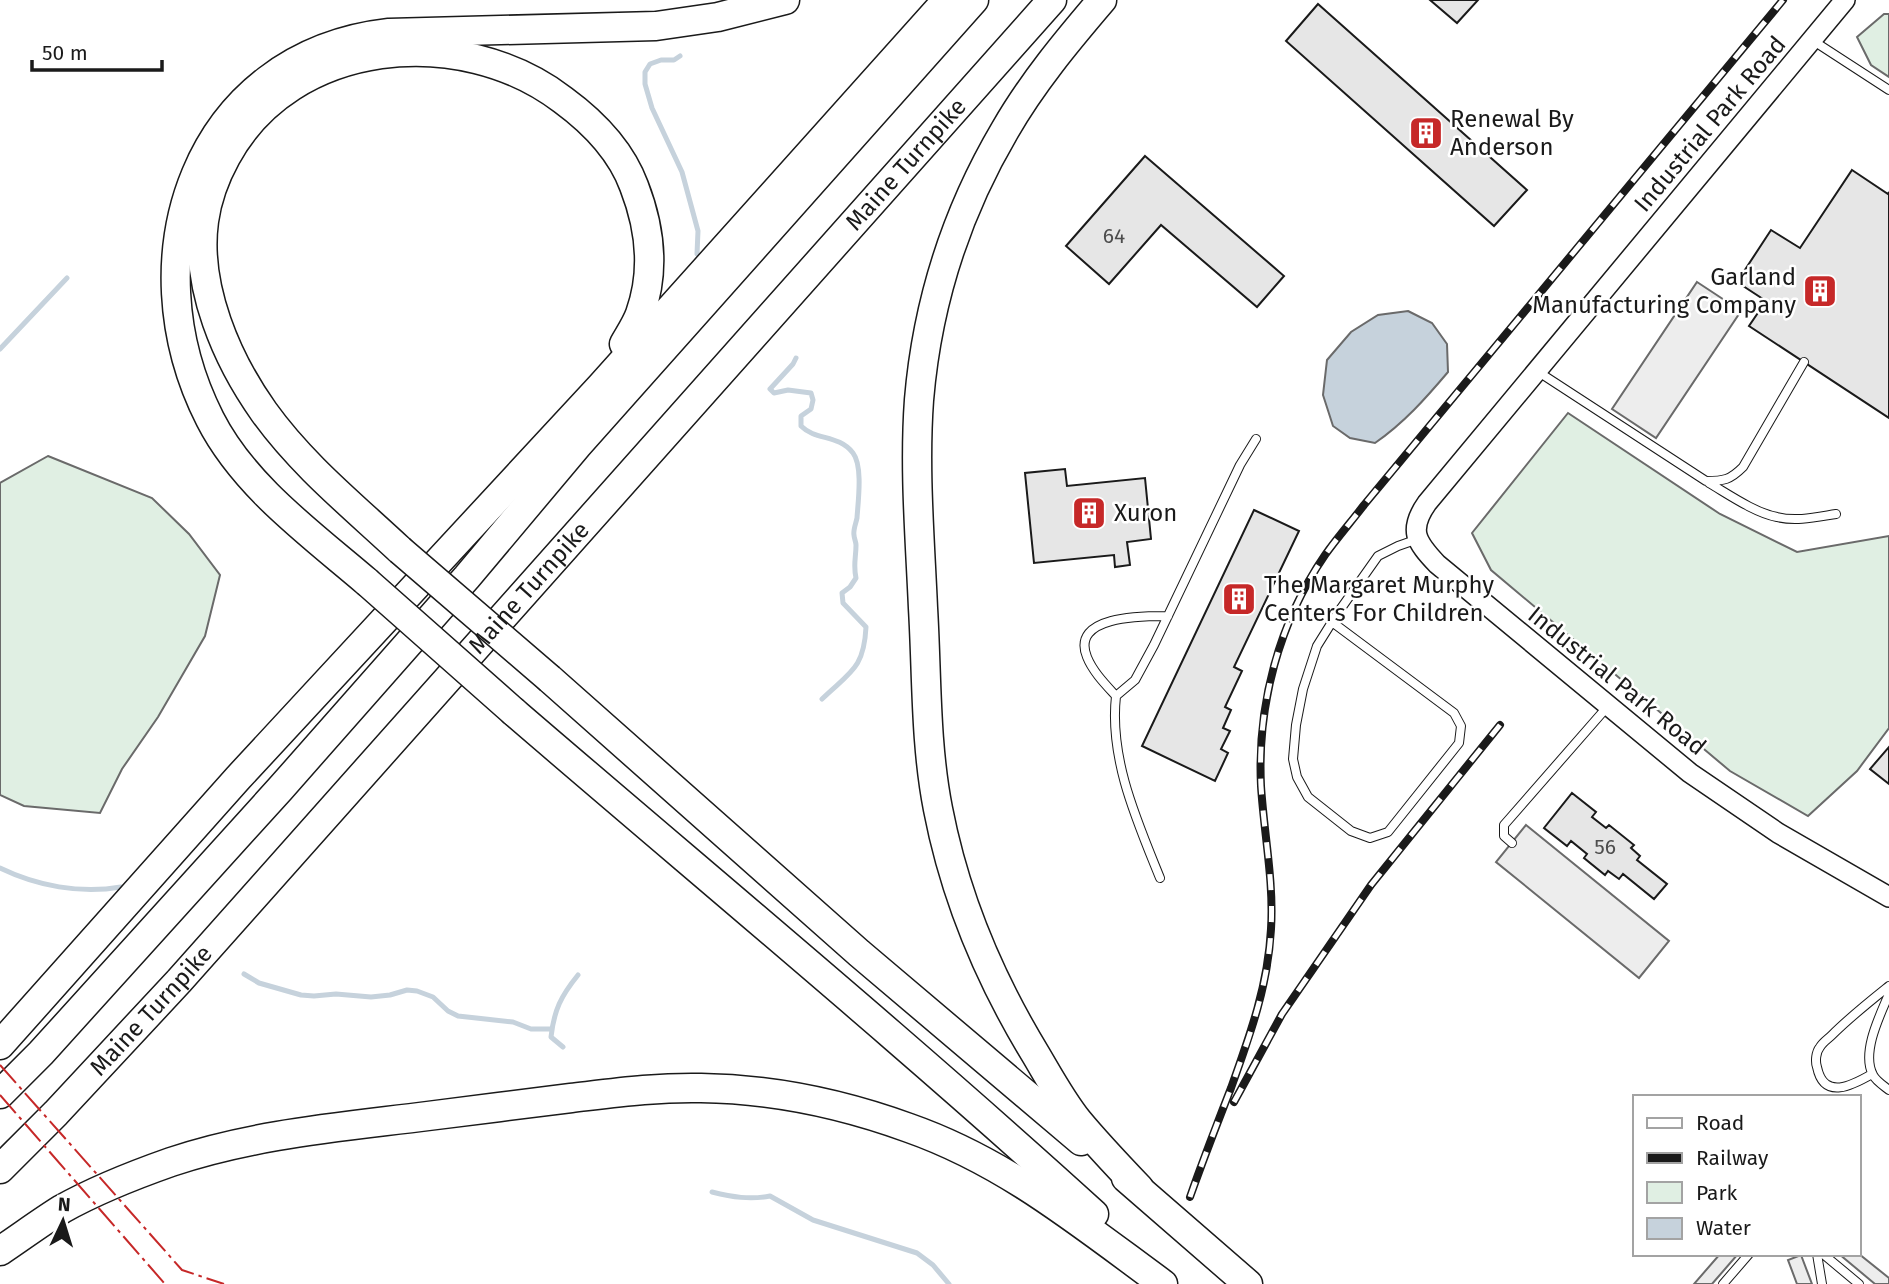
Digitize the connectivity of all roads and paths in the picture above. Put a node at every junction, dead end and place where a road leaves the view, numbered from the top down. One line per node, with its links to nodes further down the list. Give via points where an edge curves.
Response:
1 (785, 0): 36 (highway, bridge, via 718,18 656,26 389,33 310,54 272,76 220,128 202,161 181,222 175,295 191,373 210,420 244,470 275,503 1034,1159)
2 (947, 0): 11 (highway)
3 (974, 0): 28 (highway, via 322,741)
4 (1052, 0): 29 (highway, Maine Turnpike, via 179,981)
5 (1102, 0): 30 (highway, via 1061,48 1005,129 948,254 924,362 918,488 929,731 938,807 954,874 980,949 1011,1015 1077,1120)
6 (1845, 0): 7 (street, Industrial Park Road)
7 (1812, 40): 8 (lane); 10 (street, Industrial Park Road)
8 (1889, 90)
9 (1804, 362): 13 (lane, via 1743,467 1734,477)
10 (1537, 370): 13 (lane, via 1633,428); 15 (street, Industrial Park Road, via 1419,514)
11 (601, 386): 25 (highway, via 237,778); 30 (highway, bridge, via 640,316 648,276 643,211 632,179 603,136 541,85 500,65 463,55 417,51 374,55 296,83 249,123 231,148 206,206 206,282 242,377 294,449 400,550 869,962)
12 (1256, 439): 16 (lane)
13 (1706, 481): 14 (lane, via 1776,517)
14 (1836, 514)
15 (1418, 539): 17 (lane, via 1378,556); 19 (street, Industrial Park Road, via 1437,565)
16 (1168, 616): 18 (lane, via 1135,680); 18 (lane, via 1133,617 1091,629 1085,640 1086,656)
17 (1332, 622): 17 (lane, via 1317,646 1303,689 1293,759 1308,797 1351,831 1370,838 1388,832 1459,743 1461,726 1454,713)
18 (1116, 696): 21 (lane, via 1114,716 1123,773)
19 (1608, 706): 20 (lane, via 1504,825 1504,836); 22 (street, Industrial Park Road, via 1734,804)
20 (1512, 843)
21 (1160, 878)
22 (1889, 897)
23 (1889, 986): 26 (lane, via 1819,1048 1815,1062 1825,1084 1839,1088)
24 (1889, 994): 26 (lane, via 1872,1033)
25 (6, 1039)
26 (1872, 1074): 27 (lane)
27 (1889, 1090)
28 (0, 1094)
29 (0, 1169)
30 (1139, 1188): 37 (highway)
31 (0, 1251): 35 (highway, via 62,1209 101,1190 171,1162 244,1143 633,1090 702,1088 811,1100 936,1139 1035,1191)
32 (1747, 1256): 38 (lane)
33 (1817, 1256): 39 (lane)
34 (1825, 1256): 40 (lane)
35 (1163, 1284)
36 (1171, 1284)
37 (1248, 1284)
38 (1723, 1284)
39 (1822, 1284)
40 (1859, 1284)

